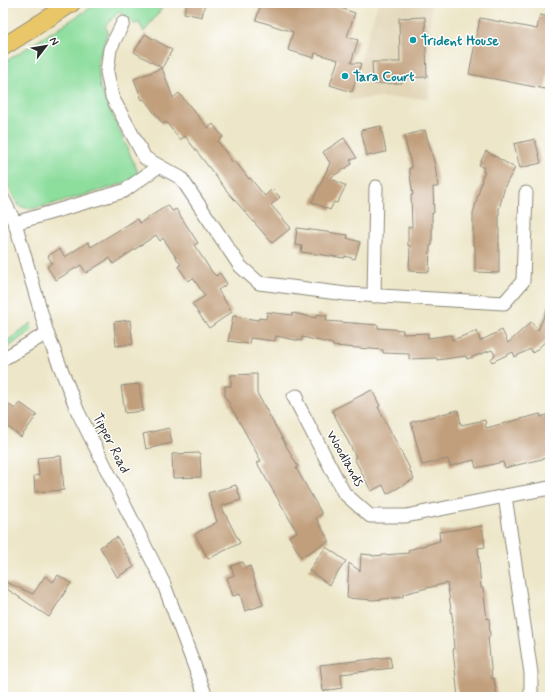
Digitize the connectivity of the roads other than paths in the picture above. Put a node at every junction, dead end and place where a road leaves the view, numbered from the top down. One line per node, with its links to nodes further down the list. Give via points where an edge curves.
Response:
1 (72, 3): 3 (main road)
2 (123, 24): 4 (street, via 110,49 107,72 112,97 145,158)
3 (3, 47)
4 (160, 166): 8 (street, via 124,191); 9 (street, via 181,178 240,266 259,283)
5 (376, 187): 9 (street)
6 (526, 193): 9 (street, via 523,281 504,303)
7 (3, 198): 8 (street, Tipper Road)
8 (15, 223): 10 (street, Tipper Road)
9 (374, 296)
10 (47, 333): 11 (street); 15 (street, Tipper Road, via 78,412 163,582)
11 (3, 359)
12 (297, 396): 14 (street, Woodlands, via 294,397 344,493 370,516 406,516)
13 (550, 488): 14 (street, Woodlands)
14 (505, 496): 16 (street, via 531,673)
15 (206, 697)
16 (531, 697)

